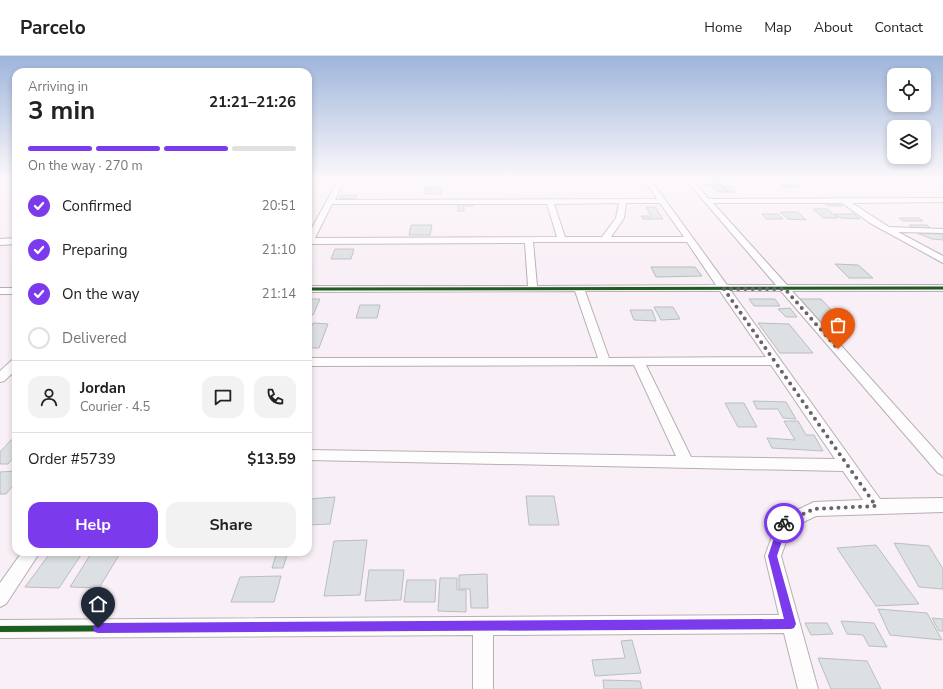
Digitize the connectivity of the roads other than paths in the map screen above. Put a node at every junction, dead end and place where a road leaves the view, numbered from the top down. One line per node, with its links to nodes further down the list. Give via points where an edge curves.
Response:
1 (327, 209): 9 (street)
2 (552, 209): 10 (street)
3 (622, 209): 11 (street, via 620,218)
4 (667, 209): 13 (street)
5 (715, 209): 22 (street)
6 (856, 209): 7 (street)
7 (887, 229): 8 (street); 17 (street)
8 (943, 231)
9 (312, 236)
10 (562, 239): 11 (street); 12 (street)
11 (605, 239): 13 (street)
12 (529, 240): 16 (street); 23 (street)
13 (690, 240): 21 (street)
14 (0, 242): 15 (street)
15 (12, 242)
16 (312, 242)
17 (943, 260)
18 (943, 288): 22 (street)
19 (312, 289): 23 (street)
20 (579, 289): 21 (street); 23 (street); 28 (street)
21 (724, 289): 22 (street); 26 (street)
22 (785, 289): 37 (street)
23 (533, 290)
24 (0, 291): 25 (street)
25 (12, 291)
26 (774, 361): 29 (street); 36 (street)
27 (312, 362): 28 (street)
28 (605, 362): 29 (street)
29 (638, 362): 35 (street)
30 (12, 363): 31 (street)
31 (0, 364)
32 (12, 367): 33 (street)
33 (0, 378)
34 (312, 455): 35 (street)
35 (686, 462): 36 (street)
36 (847, 465): 38 (street)
37 (943, 469)
38 (876, 506): 39 (street); 42 (street, via 814,509 784,524 773,556)
39 (943, 506)
40 (29, 556): 41 (street)
41 (0, 598)
42 (791, 624): 43 (street); 46 (street)
43 (482, 626): 44 (street); 45 (street)
44 (0, 629)
45 (483, 689)
46 (808, 689)

